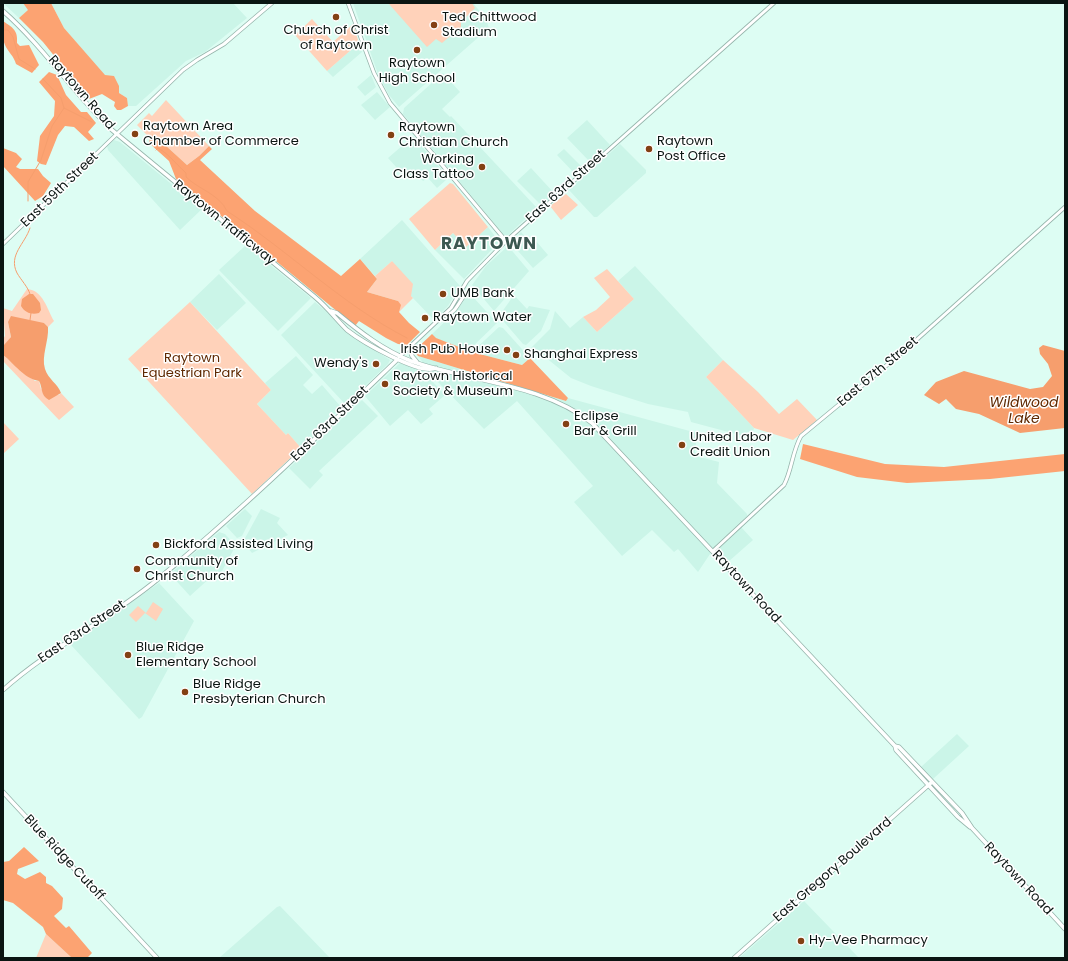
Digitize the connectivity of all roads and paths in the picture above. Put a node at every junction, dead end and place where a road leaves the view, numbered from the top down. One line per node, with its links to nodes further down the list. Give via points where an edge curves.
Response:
1 (272, 3): 5 (street, Raytown Road, via 235,36 183,70)
2 (348, 3): 7 (street, via 385,96)
3 (774, 3): 7 (street, East 63rd Street)
4 (3, 11): 5 (main road, Raytown Road, via 46,53 87,104)
5 (117, 134): 8 (street, East 59th Street); 12 (main road, Raytown Trafficway, via 331,311)
6 (1065, 207): 16 (street, East 67th Street, via 904,352 801,436 784,485)
7 (506, 241): 10 (street, East 63rd Street, via 467,281)
8 (3, 244)
9 (470, 291): 10 (street, via 454,311)
10 (444, 316): 11 (street, East 63rd Street)
11 (410, 348): 12 (street, East 63rd Street); 13 (main road, via 412,356)
12 (399, 358): 13 (main road, Raytown Trafficway); 14 (main road, Raytown Trafficway, via 422,368); 17 (main road, East 63rd Street, via 275,477 158,579 140,594 39,661)
13 (418, 362): 14 (main road, Raytown Trafficway)
14 (436, 368): 15 (main road, Raytown Trafficway, via 527,391 582,416)
15 (598, 428): 16 (main road, Raytown Road)
16 (713, 551): 18 (main road, Raytown Road)
17 (3, 690)
18 (895, 746): 19 (main road, Raytown Road, via 899,747); 20 (main road, Raytown Road)
19 (932, 782): 20 (main road, East Gregory Boulevard); 22 (main road, Raytown Road, via 962,813)
20 (928, 786): 22 (main road, Raytown Road); 25 (main road, East Gregory Boulevard)
21 (3, 792): 24 (main road, Blue Ridge Cutoff)
22 (972, 828): 23 (main road, Raytown Road)
23 (1065, 929)
24 (157, 958)
25 (734, 958)

